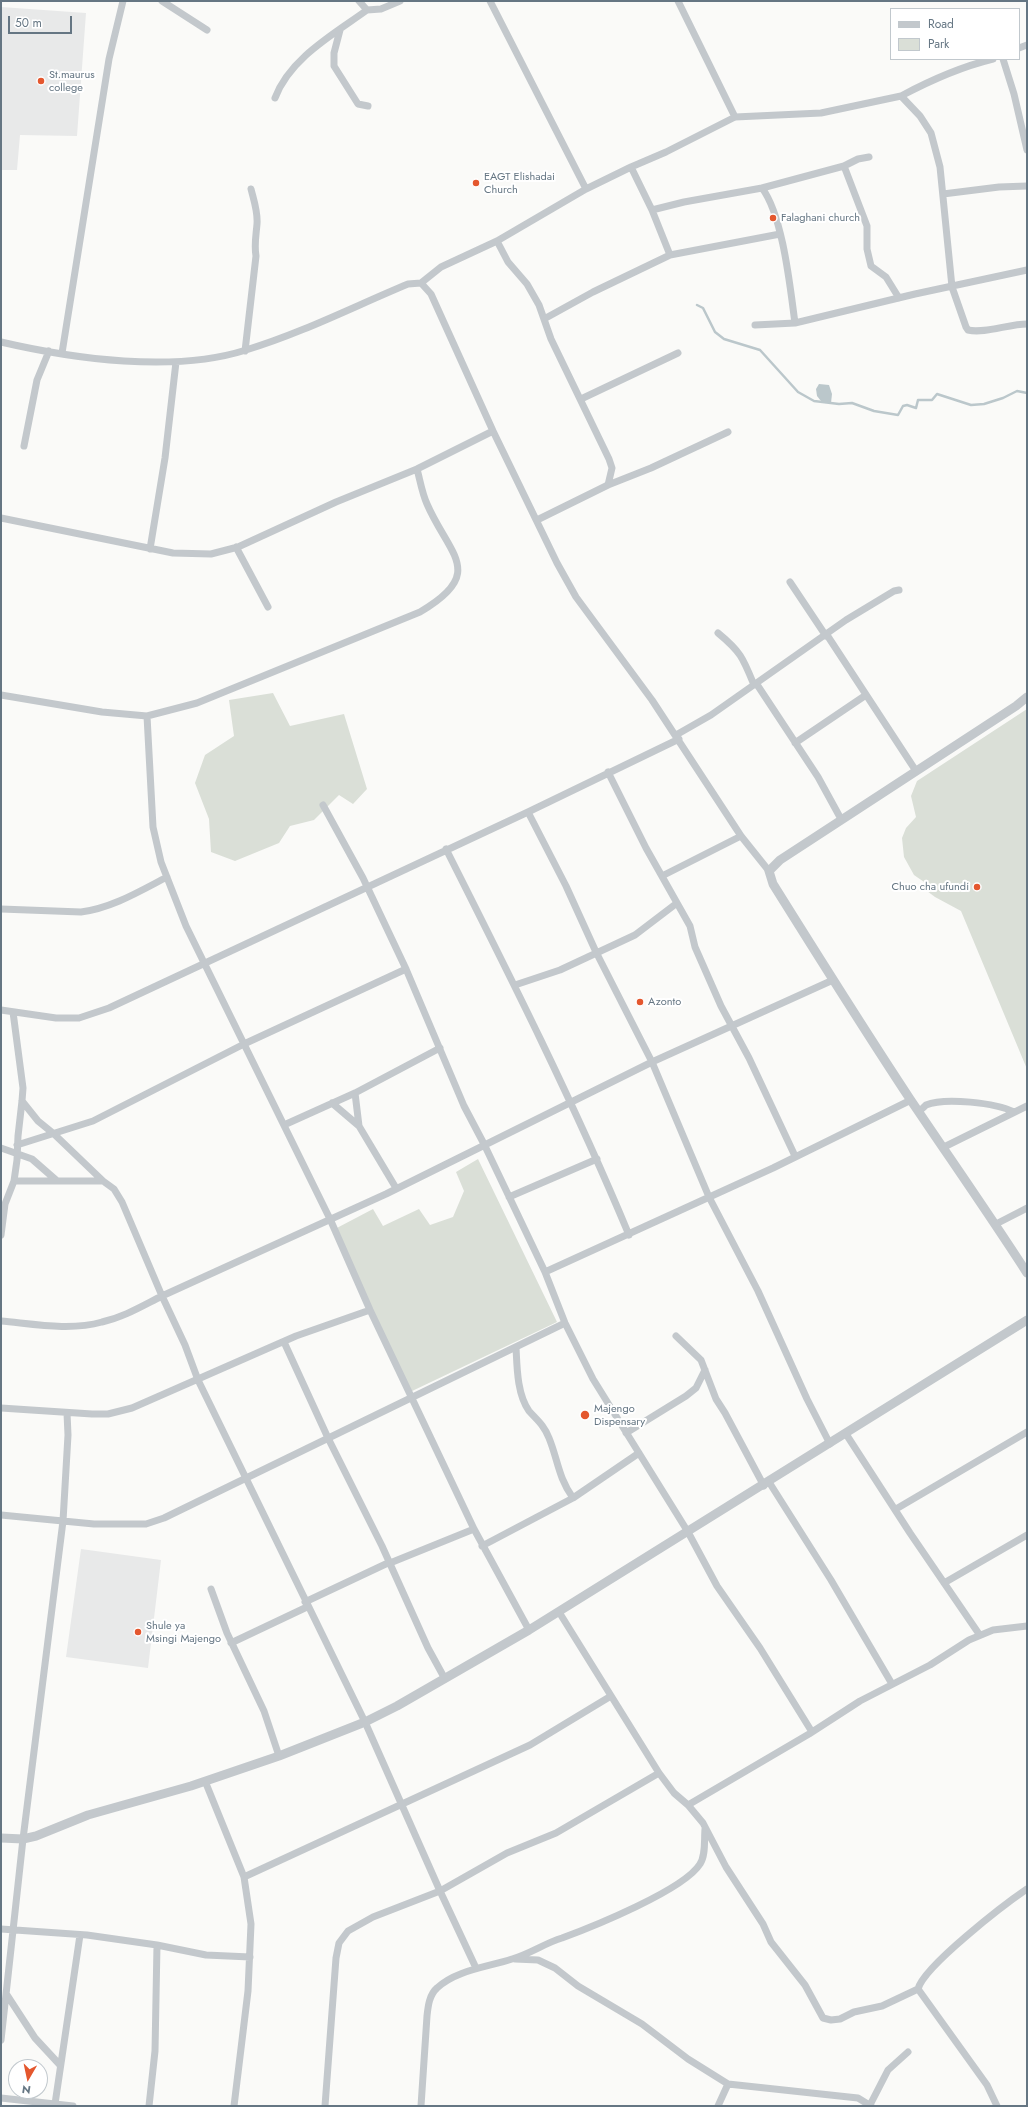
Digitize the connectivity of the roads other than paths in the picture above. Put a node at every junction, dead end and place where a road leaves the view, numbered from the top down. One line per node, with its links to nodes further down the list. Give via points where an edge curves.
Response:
1 (123, 1): 40 (street, via 109,59)
2 (162, 1): 8 (street)
3 (359, 1): 7 (street)
4 (400, 1): 7 (street, via 381,9)
5 (490, 1): 22 (street)
6 (678, 1): 15 (street)
7 (367, 10): 9 (street)
8 (207, 30)
9 (340, 30): 13 (street, via 318,45 290,71); 14 (street, via 334,53 334,66 358,104)
10 (990, 60): 12 (street, via 940,76)
11 (1003, 60): 16 (street)
12 (901, 96): 15 (street, via 821,113); 24 (street, via 920,116 931,133 940,167)
13 (274, 98)
14 (368, 106)
15 (735, 117): 19 (street)
16 (1027, 150)
17 (869, 157): 18 (street)
18 (844, 166): 21 (street); 32 (street, via 867,226 871,266 886,277)
19 (631, 167): 22 (street); 25 (street)
20 (1027, 186): 24 (street)
21 (762, 188): 25 (street); 26 (street, via 773,209)
22 (586, 189): 27 (street)
23 (251, 190): 39 (street, via 257,224)
24 (943, 194): 31 (street)
25 (652, 210): 28 (street)
26 (780, 234): 28 (street); 34 (street)
27 (497, 241): 30 (street, via 446,264); 33 (street, via 508,262 527,284)
28 (670, 255): 33 (street)
29 (1027, 270): 31 (street)
30 (421, 283): 39 (street, via 408,284 325,321); 44 (street, via 431,294)
31 (952, 287): 32 (street); 35 (street, via 968,330)
32 (899, 298): 34 (street)
33 (544, 319): 43 (street, via 551,339)
34 (795, 323): 36 (street)
35 (1027, 324)
36 (755, 325)
37 (1, 342): 38 (street)
38 (49, 351): 40 (street); 46 (street, via 36,388)
39 (246, 351): 42 (street)
40 (62, 353): 42 (street, via 132,361)
41 (678, 353): 43 (street)
42 (176, 362): 52 (street)
43 (581, 399): 48 (street, via 612,468)
44 (493, 431): 47 (street); 50 (street)
45 (728, 432): 48 (street)
46 (24, 446)
47 (417, 469): 51 (street); 62 (street, via 427,504 458,564 457,576 443,597 420,612 260,678 185,707)
48 (608, 485): 50 (street)
49 (1, 518): 52 (street)
50 (537, 520): 63 (street, via 576,597)
51 (236, 547): 52 (street, via 201,555); 55 (street)
52 (150, 549)
53 (790, 582): 57 (street)
54 (899, 590): 57 (street, via 846,620)
55 (268, 607)
56 (718, 633): 58 (street, via 735,646)
57 (826, 635): 58 (street); 60 (street)
58 (755, 684): 63 (street); 64 (street)
59 (1, 695): 62 (street, via 102,712)
60 (866, 695): 64 (street); 65 (street)
61 (1027, 697): 65 (street)
62 (147, 716): 74 (street, via 153,827)
63 (677, 737): 66 (street); 70 (street)
64 (795, 743): 69 (street)
65 (916, 771): 69 (street)
66 (608, 772): 68 (street); 73 (street)
67 (323, 804): 75 (street)
68 (528, 812): 71 (street); 78 (street)
69 (842, 819): 72 (street, via 780,860)
70 (741, 836): 72 (street); 73 (street)
71 (446, 849): 75 (street); 82 (street)
72 (769, 871): 81 (street, via 772,884)
73 (662, 876): 76 (street)
74 (167, 877): 77 (street, via 91,911); 79 (street, via 186,926)
75 (368, 888): 79 (street); 80 (street)
76 (677, 903): 78 (street, via 635,935); 85 (street, via 690,926 697,951)
77 (1, 909)
78 (596, 952): 82 (street, via 560,970); 88 (street)
79 (205, 964): 84 (street, via 109,1008 79,1018 56,1018); 86 (street)
80 (406, 969): 86 (street); 87 (street)
81 (833, 980): 85 (street); 90 (street)
82 (515, 985): 92 (street)
83 (1, 1010): 84 (street)
84 (13, 1012): 91 (street, via 23,1088)
85 (732, 1025): 88 (street); 104 (street)
86 (244, 1044): 97 (street); 99 (street, via 112,1112)
87 (440, 1048): 89 (street); 100 (street, via 464,1106)
88 (652, 1062): 92 (street); 111 (street)
89 (355, 1093): 93 (street); 98 (street)
90 (911, 1100): 95 (street); 104 (street)
91 (22, 1101): 99 (street, via 38,1121); 103 (street)
92 (571, 1102): 100 (street); 105 (street)
93 (332, 1104): 97 (street); 98 (street)
94 (1027, 1106): 96 (street)
95 (919, 1111): 96 (street, via 926,1106 948,1102 979,1103); 101 (street)
96 (1014, 1112): 101 (street)
97 (284, 1124): 113 (street)
98 (359, 1126): 109 (street)
99 (54, 1134): 103 (street); 108 (street)
100 (484, 1144): 109 (street); 110 (street)
101 (944, 1147): 114 (street)
102 (1, 1148): 103 (street)
103 (18, 1149): 106 (street); 107 (street)
104 (795, 1156): 111 (street)
105 (597, 1159): 110 (street); 116 (street)
106 (56, 1180): 107 (street); 108 (street)
107 (14, 1181): 115 (street, via 5,1204)
108 (103, 1181): 119 (street, via 114,1189 122,1202)
109 (396, 1188): 113 (street)
110 (509, 1197): 117 (street)
111 (709, 1197): 116 (street); 136 (street, via 758,1291)
112 (1027, 1208): 114 (street)
113 (330, 1219): 119 (street); 120 (street)
114 (996, 1224): 118 (street)
115 (1, 1235)
116 (629, 1235): 117 (street)
117 (545, 1272): 123 (street)
118 (1027, 1273)
119 (162, 1296): 122 (street, via 128,1314 82,1326); 128 (street)
120 (370, 1310): 125 (street); 129 (street)
121 (1027, 1320): 134 (street)
122 (1, 1321)
123 (565, 1323): 126 (street); 133 (street, via 593,1379)
124 (676, 1336): 127 (street, via 700,1360)
125 (284, 1342): 128 (street); 135 (street)
126 (516, 1347): 129 (street); 140 (street, via 517,1371 523,1399 529,1411 546,1430 563,1484)
127 (704, 1370): 133 (street, via 696,1388); 139 (street, via 716,1400)
128 (198, 1380): 131 (street, via 132,1408 108,1414); 138 (street)
129 (411, 1398): 135 (street); 144 (street)
130 (1, 1408): 131 (street)
131 (67, 1413): 143 (street)
132 (1027, 1432): 141 (street)
133 (626, 1433): 137 (street)
134 (846, 1434): 136 (street); 141 (street)
135 (328, 1438): 138 (street); 148 (street)
136 (830, 1444): 139 (street)
137 (639, 1453): 140 (street); 145 (street)
138 (246, 1477): 143 (street, via 164,1518 146,1524); 151 (street)
139 (766, 1484): 145 (street); 158 (street, via 831,1580)
140 (573, 1498): 147 (street)
141 (896, 1509): 149 (street)
142 (1, 1515): 143 (street)
143 (63, 1521): 169 (street)
144 (474, 1529): 147 (street); 148 (street)
145 (688, 1532): 152 (street); 161 (street, via 717,1586 760,1648)
146 (1027, 1535): 149 (street)
147 (482, 1546): 154 (street)
148 (390, 1563): 151 (street); 157 (street, via 428,1648)
149 (944, 1583): 155 (street)
150 (211, 1589): 156 (street)
151 (306, 1605): 156 (street); 160 (street)
152 (559, 1612): 154 (street); 159 (street)
153 (1027, 1626): 155 (street)
154 (529, 1630): 157 (street)
155 (980, 1634): 158 (street, via 930,1665)
156 (232, 1643): 162 (street, via 264,1711)
157 (445, 1679): 160 (street)
158 (892, 1684): 161 (street)
159 (611, 1696): 163 (street); 165 (street, via 530,1745)
160 (365, 1722): 162 (street); 165 (street)
161 (812, 1732): 166 (street)
162 (279, 1756): 164 (street)
163 (658, 1772): 166 (street, via 674,1793); 172 (street, via 556,1833 507,1853)
164 (205, 1781): 169 (street, via 88,1815); 170 (street)
165 (402, 1804): 170 (street); 172 (street)
166 (688, 1805): 167 (street)
167 (705, 1829): 178 (street, via 701,1863 683,1881 630,1910); 180 (street, via 763,1924 771,1942 805,1985 823,2018 840,2019 854,2012 877,2008)
168 (1, 1838): 169 (street)
169 (23, 1839): 174 (street)
170 (244, 1876): 177 (street, via 251,1924)
171 (1027, 1889): 180 (street, via 998,1909 935,1966 921,1979)
172 (440, 1891): 179 (street); 193 (street, via 373,1917 348,1931 340,1943 334,1975)
173 (1, 1929): 174 (street)
174 (14, 1931): 175 (street); 181 (street)
175 (80, 1935): 176 (street); 184 (street)
176 (157, 1945): 177 (street, via 206,1955); 191 (street, via 155,2044)
177 (250, 1956): 192 (street)
178 (514, 1959): 179 (street); 185 (street, via 538,1960 555,1968 578,1986 642,2024 688,2059)
179 (476, 1968): 194 (street, via 436,1988 429,2002)
180 (918, 1989): 196 (street, via 987,2085)
181 (6, 1995): 182 (street); 184 (street, via 31,2032)
182 (1, 2040)
183 (908, 2052): 189 (street, via 888,2070)
184 (60, 2065): 188 (street)
185 (728, 2084): 189 (street, via 858,2098); 195 (street)
186 (1, 2098): 187 (street)
187 (29, 2103): 188 (street)
188 (55, 2104): 190 (street)
189 (871, 2105)
190 (73, 2106)
191 (149, 2106)
192 (234, 2106)
193 (325, 2106)
194 (421, 2106)
195 (718, 2106)
196 (997, 2106)

